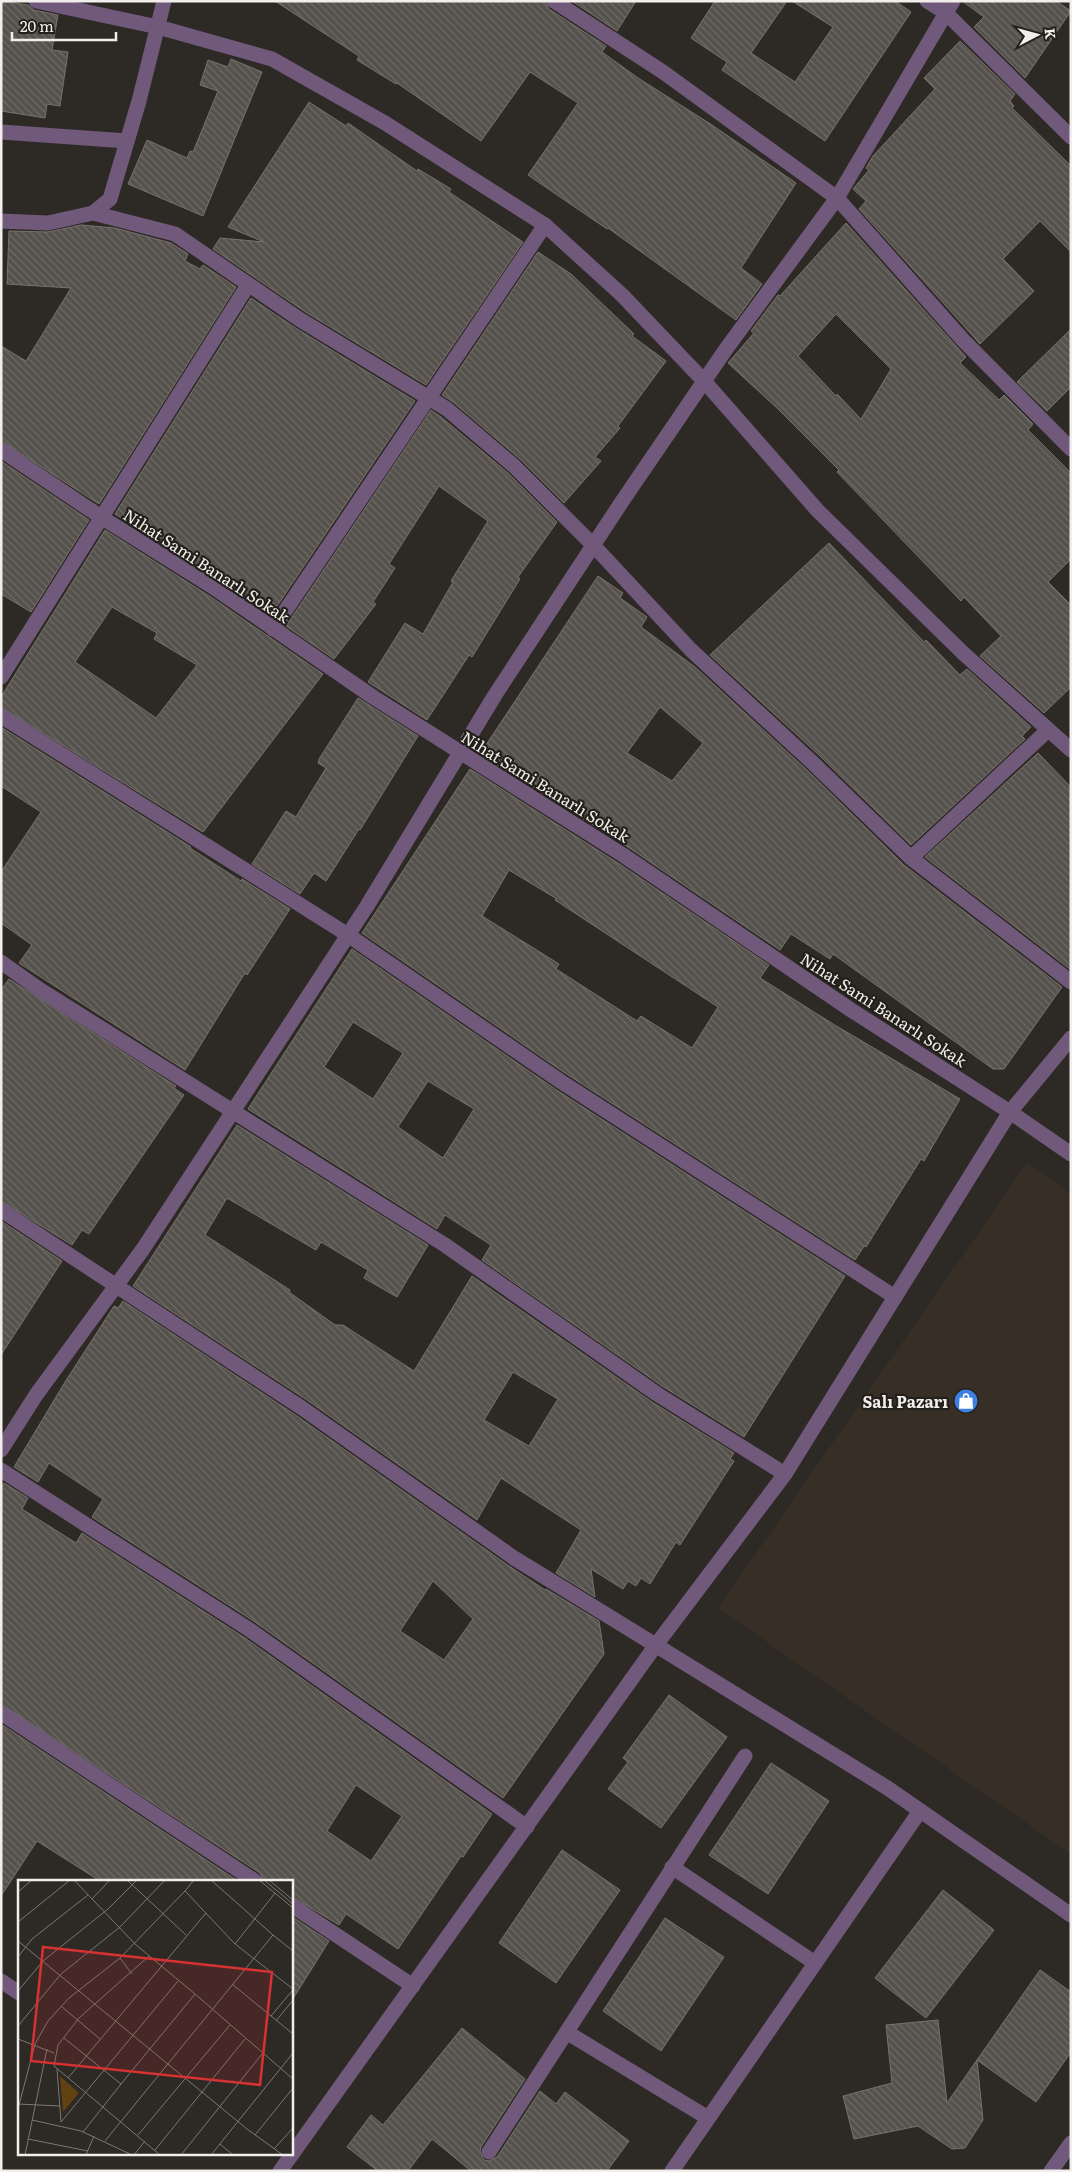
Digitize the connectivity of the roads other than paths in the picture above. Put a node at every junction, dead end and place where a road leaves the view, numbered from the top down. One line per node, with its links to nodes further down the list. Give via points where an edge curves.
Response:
1 (36, 1): 6 (street)
2 (164, 1): 6 (street)
3 (554, 1): 10 (street, via 663,72)
4 (927, 1): 5 (street)
5 (949, 7): 8 (street); 10 (street)
6 (158, 27): 9 (street); 13 (street, via 272,59 386,124)
7 (1, 132): 9 (street)
8 (1071, 137)
9 (127, 141): 11 (street, via 110,199)
10 (837, 198): 15 (street); 17 (street, via 963,340)
11 (93, 213): 12 (street, via 48,223); 14 (street, via 175,234)
12 (1, 221)
13 (545, 225): 15 (street, via 622,295); 16 (street)
14 (248, 284): 16 (street); 19 (street)
15 (704, 381): 20 (street); 24 (street, via 818,511)
16 (428, 398): 20 (street, via 447,409 514,466); 21 (street)
17 (1071, 449)
18 (1, 450): 19 (street, Nihat Sami Banarlı Sokak)
19 (101, 517): 21 (street, Nihat Sami Banarlı Sokak); 22 (street)
20 (593, 545): 26 (street); 27 (street, via 691,650)
21 (273, 629): 26 (street, Nihat Sami Banarlı Sokak)
22 (1, 677)
23 (1, 716): 28 (street)
24 (1047, 731): 25 (street); 27 (street)
25 (1071, 750)
26 (461, 752): 28 (street); 33 (street, Nihat Sami Banarlı Sokak, via 623,855 850,1010)
27 (911, 858): 30 (street)
28 (348, 935): 32 (street); 37 (street, via 560,1081)
29 (1, 962): 32 (street)
30 (1071, 982)
31 (1071, 1038): 33 (street)
32 (233, 1111): 36 (street); 40 (street, via 445,1244 657,1394)
33 (1010, 1112): 34 (street, Nihat Sami Banarlı Sokak); 37 (street)
34 (1071, 1154)
35 (1, 1210): 36 (street)
36 (116, 1286): 38 (street, via 36,1394); 41 (street, via 302,1408 514,1558)
37 (894, 1297): 40 (street)
38 (1, 1450)
39 (1, 1470): 45 (street, via 250,1630)
40 (785, 1474): 41 (street)
41 (656, 1645): 44 (street); 45 (street)
42 (1, 1713): 47 (street)
43 (745, 1756): 46 (street)
44 (920, 1811): 49 (street); 50 (street)
45 (527, 1827): 52 (street)
46 (672, 1867): 50 (street); 54 (street)
47 (253, 1880)
48 (292, 1906): 52 (street)
49 (1071, 1915)
50 (815, 1963): 55 (street)
51 (1, 1981): 53 (street)
52 (413, 1986): 57 (street)
53 (18, 1992)
54 (568, 2033): 55 (street); 58 (street)
55 (708, 2118): 61 (street)
56 (1071, 2143): 62 (street)
57 (292, 2147)
58 (489, 2152)
59 (286, 2155): 60 (street)
60 (280, 2171)
61 (672, 2171)
62 (1051, 2171)

